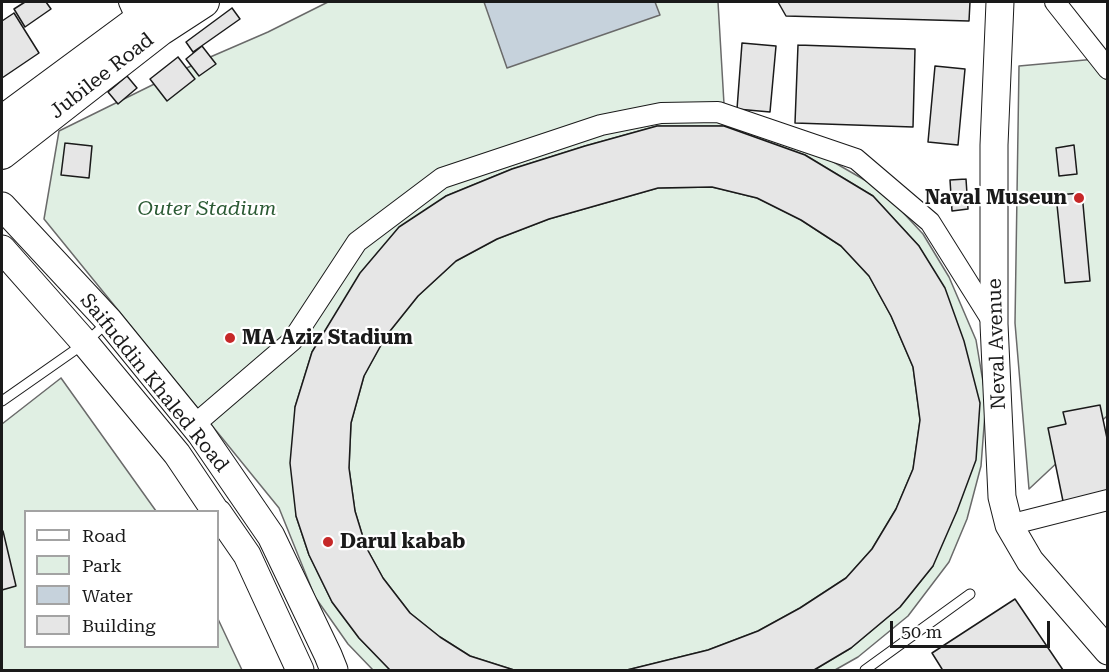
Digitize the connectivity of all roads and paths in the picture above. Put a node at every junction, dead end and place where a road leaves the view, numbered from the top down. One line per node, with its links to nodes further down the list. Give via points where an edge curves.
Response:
1 (163, 2): 5 (main road)
2 (204, 2): 8 (main road, Jubilee Road, via 160,30)
3 (1000, 2): 12 (main road, Neval Avenue, via 994,145)
4 (1055, 2): 6 (street)
5 (133, 11): 7 (main road)
6 (1107, 69)
7 (2, 121)
8 (2, 154)
9 (2, 206): 11 (main road, Saifuddin Khaled Road)
10 (2, 249): 13 (main road, Saifuddin Khaled Road)
11 (109, 321): 13 (lane); 15 (main road, Saifuddin Khaled Road)
12 (994, 324): 15 (street, via 930,222 856,159 718,112 661,113 601,125 442,178 357,242 292,341); 19 (main road, Neval Avenue, via 1002,497)
13 (85, 343): 14 (lane); 17 (main road, Saifuddin Khaled Road, via 177,454)
14 (2, 401)
15 (194, 425): 23 (main road, Saifuddin Khaled Road, via 271,536)
16 (1107, 500): 19 (street)
17 (216, 510)
18 (219, 515): 22 (main road, Saifuddin Khaled Road, via 247,555)
19 (1009, 525): 21 (main road, Neval Avenue, via 1030,561)
20 (970, 594): 24 (lane)
21 (1107, 651)
22 (300, 670)
23 (334, 670)
24 (865, 670)

